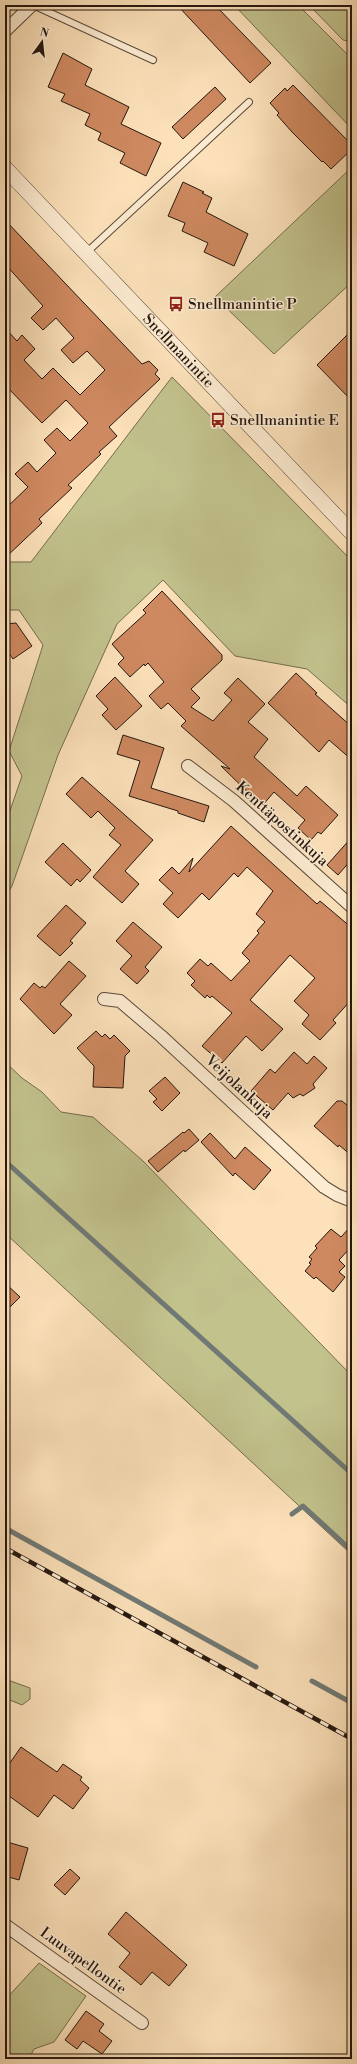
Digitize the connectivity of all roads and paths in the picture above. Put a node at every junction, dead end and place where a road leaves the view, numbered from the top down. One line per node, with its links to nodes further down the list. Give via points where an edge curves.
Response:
1 (32, 5): 2 (street); 3 (lane)
2 (5, 31)
3 (153, 60)
4 (250, 102): 6 (lane)
5 (5, 168): 6 (street, Snellmanintie)
6 (86, 253): 7 (street, Snellmanintie)
7 (352, 533)
8 (188, 766): 9 (street, Kenttäpostinkuja, via 234,801)
9 (352, 907)
10 (104, 999): 11 (street, Veijolankuja, via 120,1001 324,1187)
11 (352, 1201)
12 (5, 1925): 13 (street, Luuvapellontie)
13 (142, 2023)

